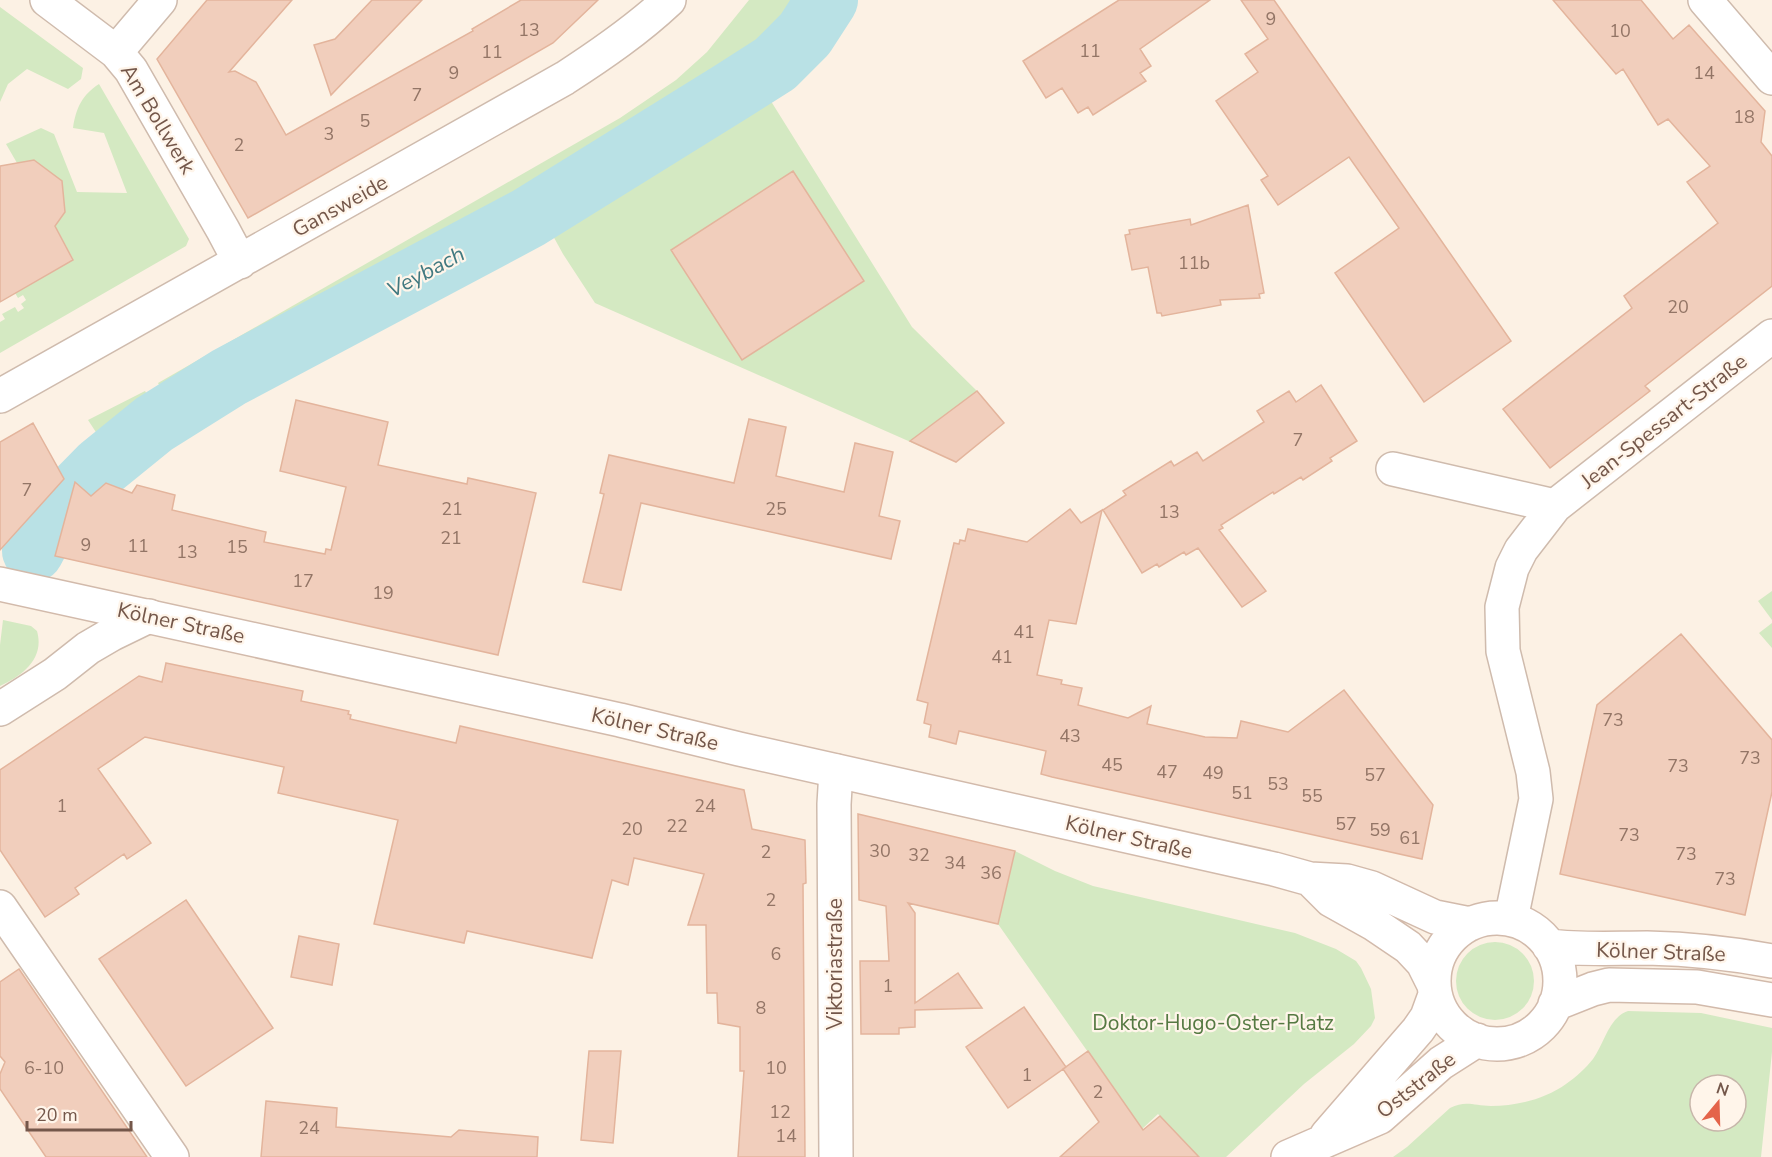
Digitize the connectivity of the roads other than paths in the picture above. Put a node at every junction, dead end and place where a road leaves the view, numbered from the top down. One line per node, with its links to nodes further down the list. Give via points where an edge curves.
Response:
1 (47, 0): 5 (street, Am Bollwerk)
2 (160, 0): 5 (street)
3 (669, 0): 7 (street, Gansweide, via 611,48 565,78)
4 (1705, 0): 6 (street)
5 (116, 52): 7 (street, Am Bollwerk, via 131,70)
6 (1772, 78)
7 (240, 262): 9 (street, Gansweide)
8 (1772, 336): 11 (street, Jean-Spessart-Straße)
9 (0, 396)
10 (1393, 469): 11 (street)
11 (1556, 506): 18 (street, Jean-Spessart-Straße, via 1521,550 1502,607 1503,651 1536,799)
12 (0, 584): 13 (street, Kölner Straße)
13 (149, 616): 14 (street, via 88,648); 15 (street, Kölner Straße)
14 (0, 709)
15 (836, 771): 16 (street, Kölner Straße); 28 (street, Viktoriastraße)
16 (1310, 879): 19 (street, Kölner Straße, via 1347,881 1390,895 1435,917); 22 (street, Kölner Straße, via 1331,900 1408,947 1423,963)
17 (0, 907): 27 (street)
18 (1511, 919): 19 (street, via 1487,918); 20 (street, via 1533,929)
19 (1470, 924): 22 (street, via 1455,933 1443,948 1436,964)
20 (1549, 946): 21 (street, Kölner Straße, via 1697,950); 24 (street, via 1559,974)
21 (1772, 961)
22 (1435, 989): 25 (street, via 1450,1023); 26 (street, Oststraße, via 1427,1017 1418,1030)
23 (1772, 1000): 24 (street, Kölner Straße, via 1697,987 1609,986)
24 (1555, 1004): 25 (street, via 1541,1025 1526,1036 1502,1043)
25 (1477, 1040): 26 (street, Oststraße, via 1441,1063 1380,1117)
26 (1321, 1142): 29 (street, Oststraße)
27 (172, 1157)
28 (836, 1157)
29 (1288, 1157)

